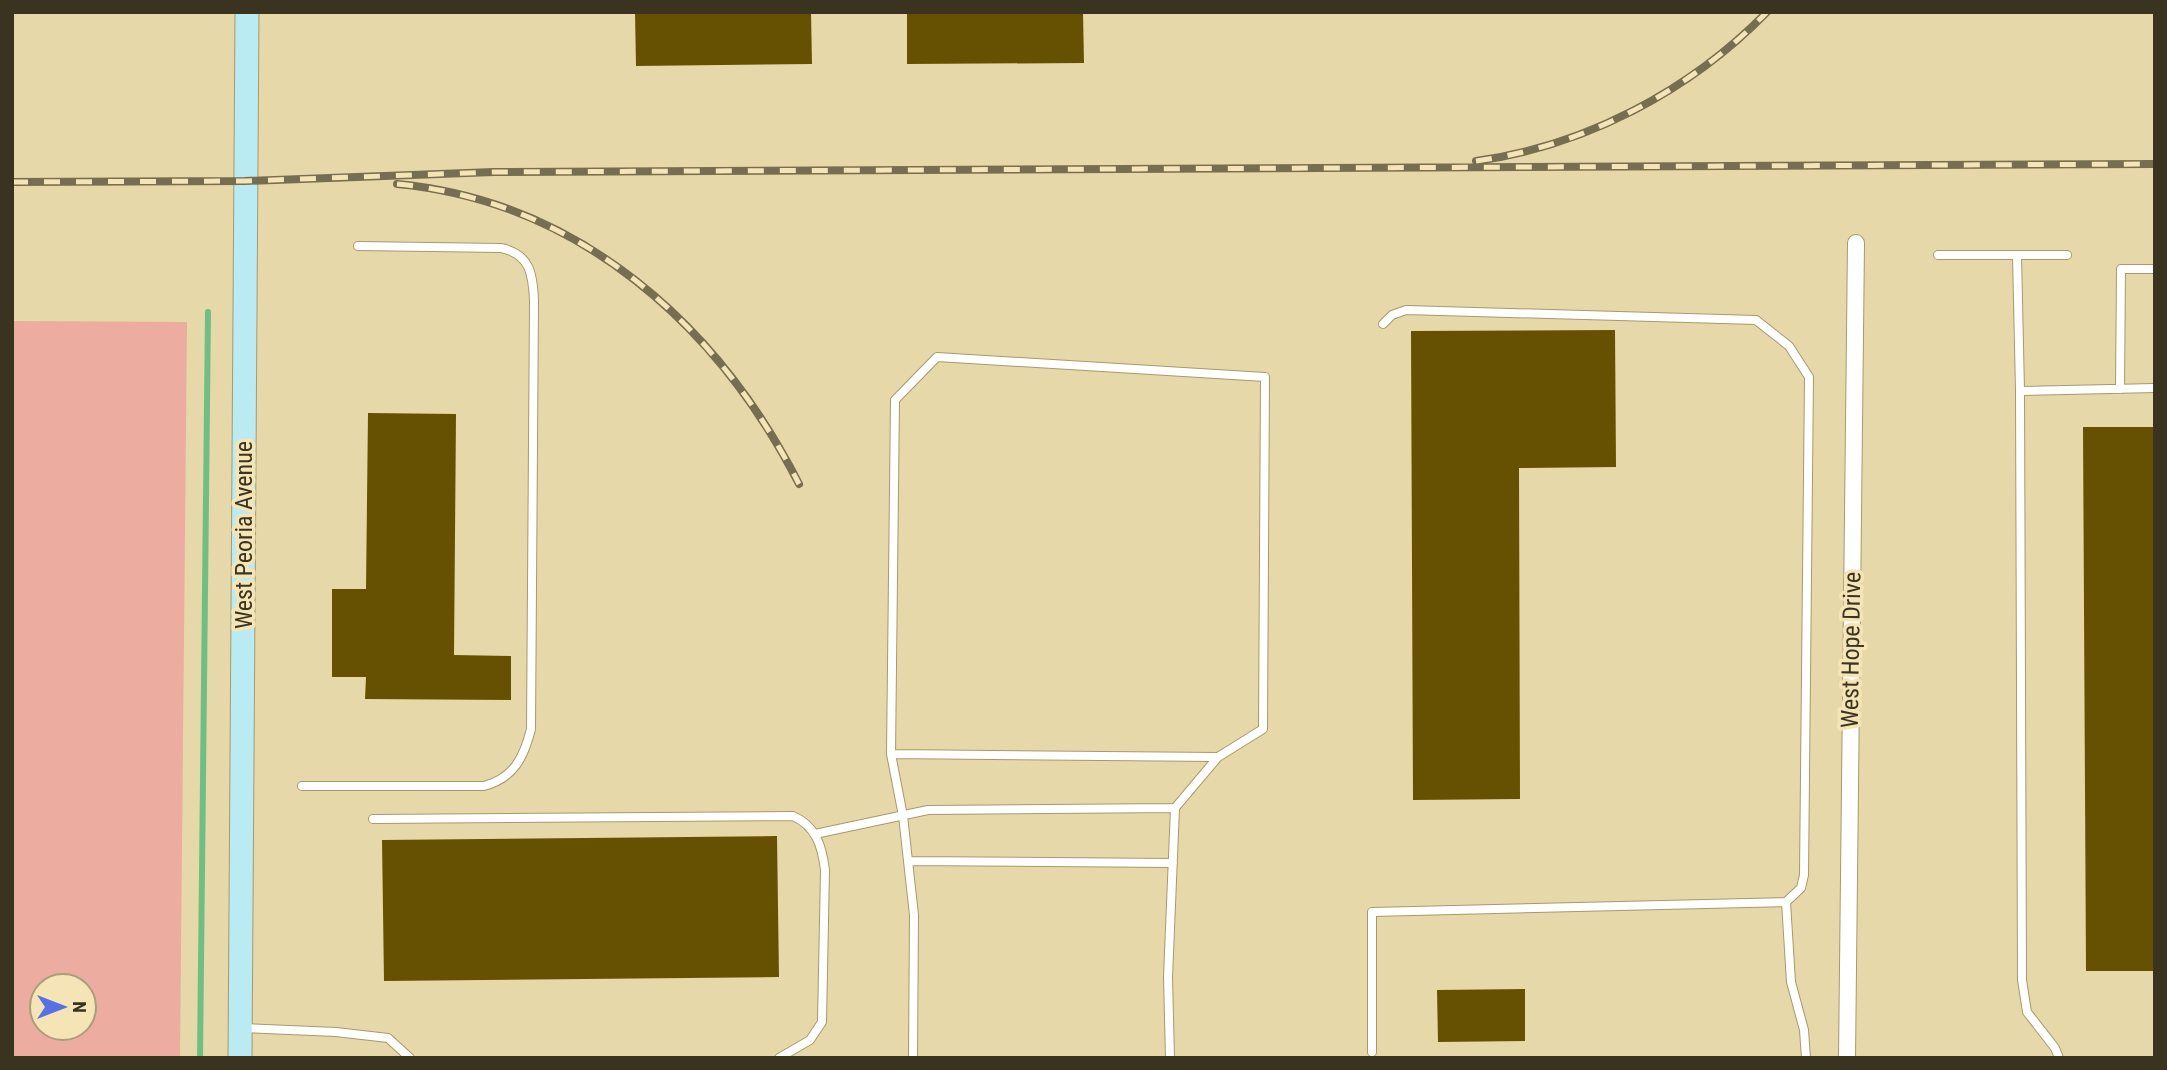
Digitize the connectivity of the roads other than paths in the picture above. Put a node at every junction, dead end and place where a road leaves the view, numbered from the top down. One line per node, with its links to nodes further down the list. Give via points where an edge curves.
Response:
1 (247, 12): 22 (main road, West Peoria Avenue)
2 (1856, 243): 30 (street, West Hope Drive)
3 (358, 246): 14 (lane, via 501,248 516,251 527,262 534,301 531,729 526,751 502,781 484,786)
4 (1938, 255): 5 (lane)
5 (2017, 255): 6 (lane); 11 (lane)
6 (2067, 255)
7 (2155, 269): 10 (lane, via 2121,269)
8 (1383, 324): 21 (lane, via 1406,310 1756,320 1800,361 1809,377 1804,875 1801,888)
9 (2155, 388): 10 (lane)
10 (2120, 389): 11 (lane)
11 (2020, 391): 31 (lane, via 2022,980 2027,1012)
12 (891, 754): 13 (lane); 13 (lane, via 895,400 937,357 1265,377 1263,729); 16 (lane)
13 (1218, 757): 15 (lane)
14 (302, 786)
15 (1175, 808): 16 (lane, via 928,810); 20 (lane)
16 (903, 816): 18 (lane); 19 (lane)
17 (373, 819): 18 (lane, via 793,816 806,822)
18 (815, 834): 26 (lane, via 825,870 822,1022 810,1040)
19 (908, 861): 20 (lane); 27 (lane, via 914,915)
20 (1173, 863): 28 (lane)
21 (1786, 902): 23 (lane, via 1372,912); 29 (lane, via 1791,982)
22 (241, 1028): 24 (main road, West Peoria Avenue); 25 (lane, via 388,1038)
23 (1372, 1052)
24 (240, 1058)
25 (410, 1058)
26 (779, 1058)
27 (913, 1058)
28 (1170, 1058)
29 (1806, 1058)
30 (1847, 1058)
31 (2059, 1058)

